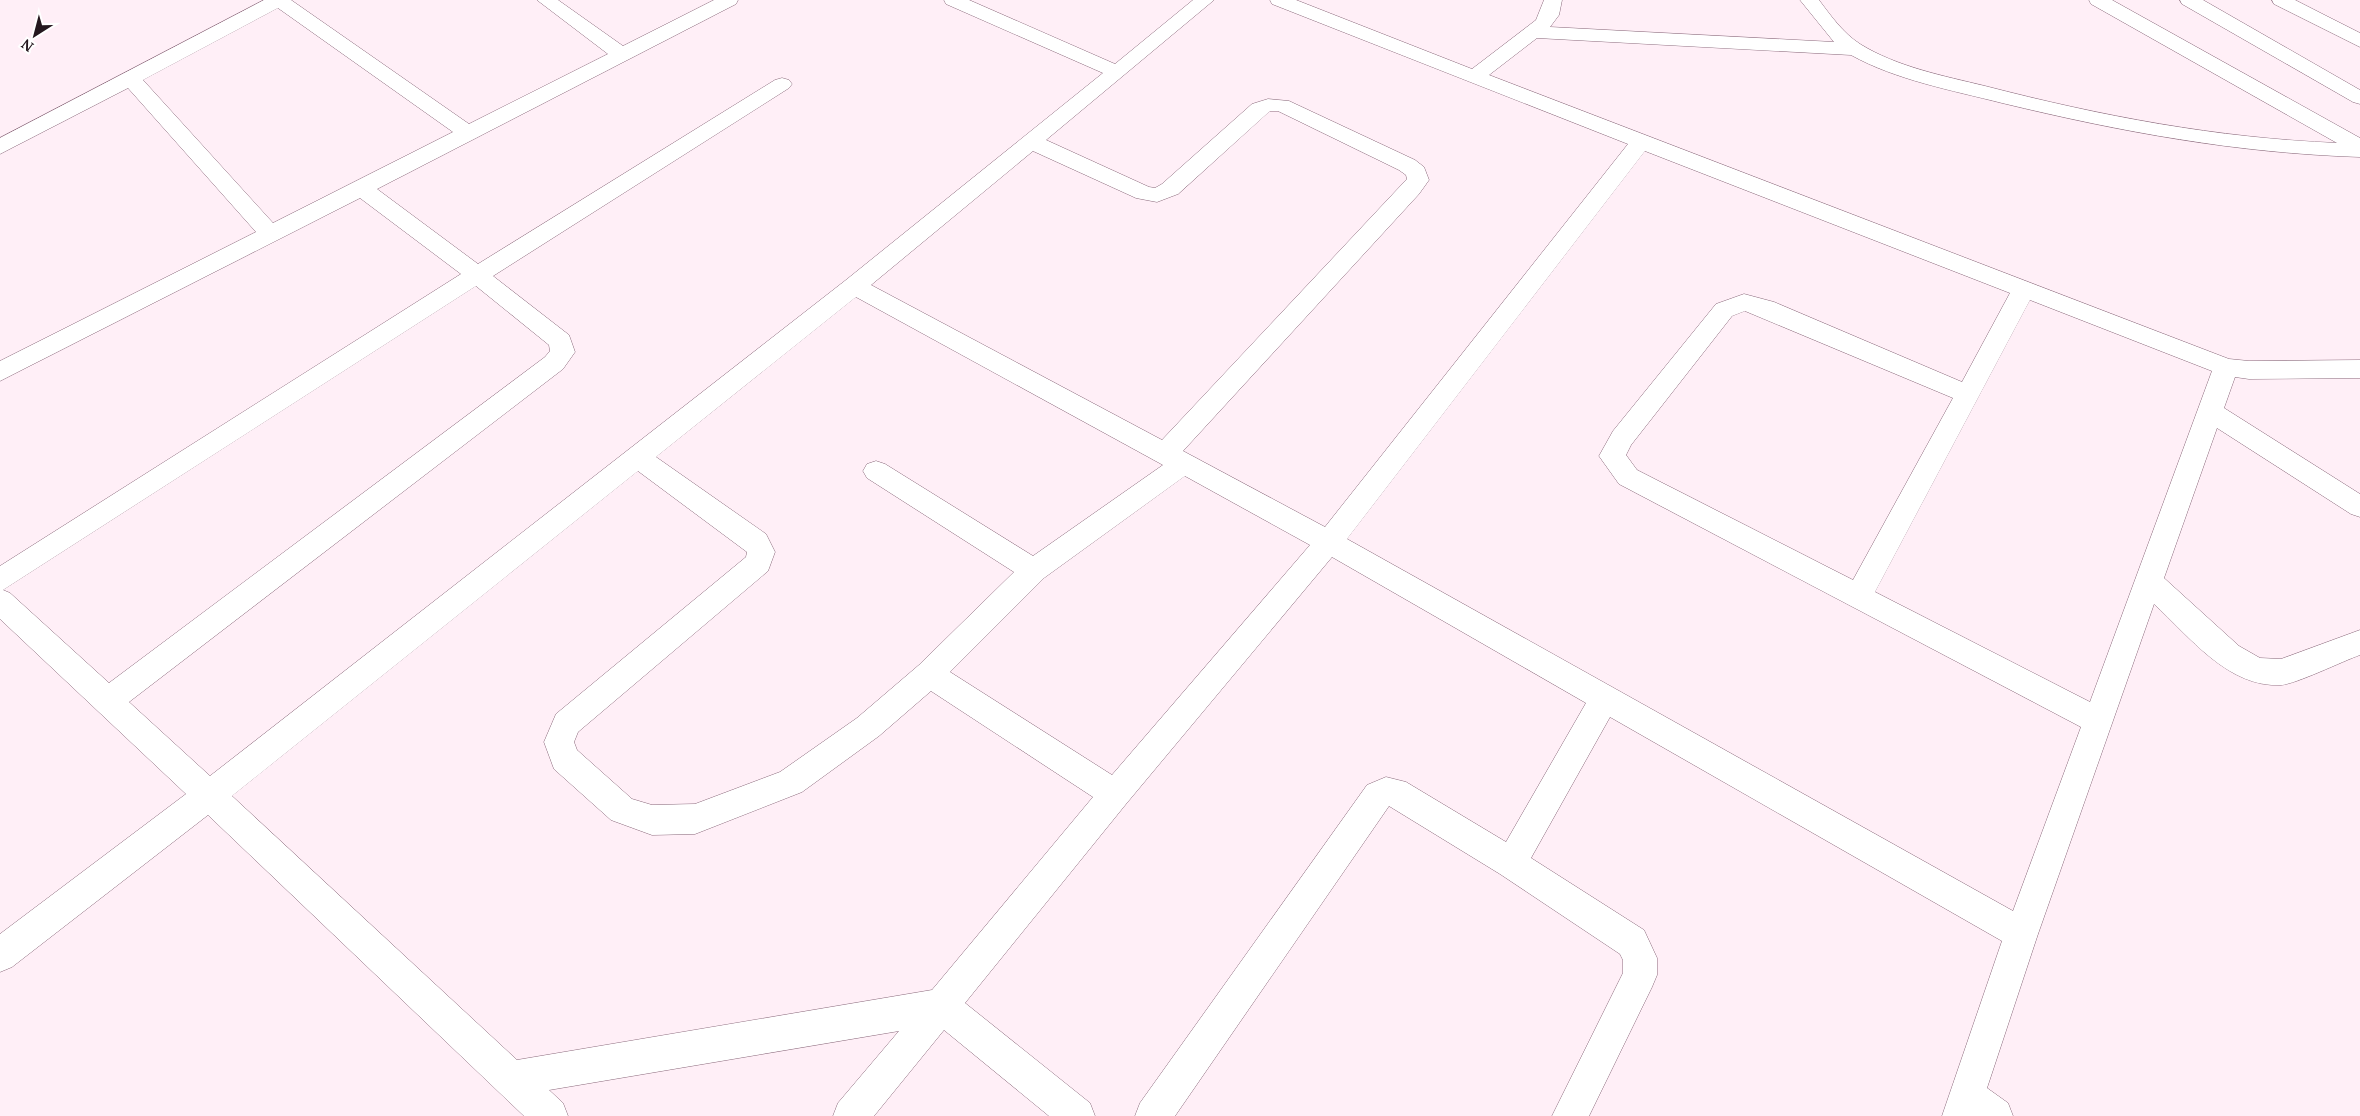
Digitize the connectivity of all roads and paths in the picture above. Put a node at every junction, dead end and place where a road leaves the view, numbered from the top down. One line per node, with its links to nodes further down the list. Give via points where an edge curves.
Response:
1 (279, 0): 18 (street); 21 (street)
2 (546, 0): 15 (street)
3 (729, 0): 15 (street)
4 (953, 0): 16 (street)
5 (1204, 0): 16 (street)
6 (1279, 0): 17 (street)
7 (1553, 0): 12 (street, via 1546,20)
8 (1809, 0): 14 (street, via 1832,32)
9 (2098, 0): 25 (street)
10 (2189, 0): 20 (street)
11 (2281, 0): 13 (street)
12 (1533, 32): 14 (street); 17 (street)
13 (2360, 41)
14 (1856, 50): 25 (street, via 1946,82 2123,123 2242,143)
15 (622, 55): 21 (street)
16 (1117, 72): 22 (street)
17 (1474, 77): 23 (street)
18 (131, 79): 24 (street); 27 (street)
19 (782, 84): 28 (street)
20 (2360, 98)
21 (468, 133): 26 (street)
22 (1032, 142): 29 (street); 37 (street, via 1144,193 1157,194 1170,189 1259,108 1282,105 1416,172 1418,180 1411,189)
23 (1641, 142): 30 (street); 40 (street)
24 (0, 147)
25 (2360, 148)
26 (361, 188): 27 (street); 28 (street)
27 (270, 234): 33 (street)
28 (477, 275): 42 (street); 49 (street, via 560,341 563,352 554,363)
29 (854, 286): 36 (street); 37 (street)
30 (2024, 289): 31 (street); 34 (street)
31 (2226, 367): 32 (street, via 2249,370); 35 (street)
32 (2360, 369)
33 (0, 372)
34 (1967, 394): 44 (street); 44 (street, via 1766,308 1744,302 1724,310 1622,438 1612,456 1628,477)
35 (2210, 411): 39 (street); 43 (street)
36 (637, 457): 47 (street, via 756,542 761,552 758,563 567,723 559,742 565,759 622,810 652,820 695,819 791,782 868,727); 51 (street)
37 (1174, 459): 40 (street); 41 (street)
38 (876, 471): 41 (street)
39 (2360, 508)
40 (1329, 542): 48 (street); 52 (street)
41 (1034, 570): 47 (street)
42 (0, 580)
43 (2149, 582): 46 (street, via 2229,655 2256,670 2282,672); 50 (street)
44 (1858, 597): 50 (street)
45 (0, 601): 49 (street)
46 (2360, 642)
47 (929, 674): 52 (street)
48 (1605, 698): 53 (street); 54 (street)
49 (108, 701): 51 (street)
50 (2098, 721): 54 (street)
51 (209, 794): 55 (street); 57 (street)
52 (1116, 794): 56 (street)
53 (1511, 863): 62 (street, via 1395,792 1386,791 1378,795); 63 (street, via 1632,942 1640,958 1640,975)
54 (2021, 934): 58 (street)
55 (0, 955)
56 (942, 1006): 57 (street); 60 (street); 61 (street)
57 (511, 1079): 59 (street)
58 (1963, 1106): 64 (street)
59 (550, 1116)
60 (851, 1116)
61 (1077, 1116)
62 (1153, 1116)
63 (1570, 1116)
64 (1995, 1116)

